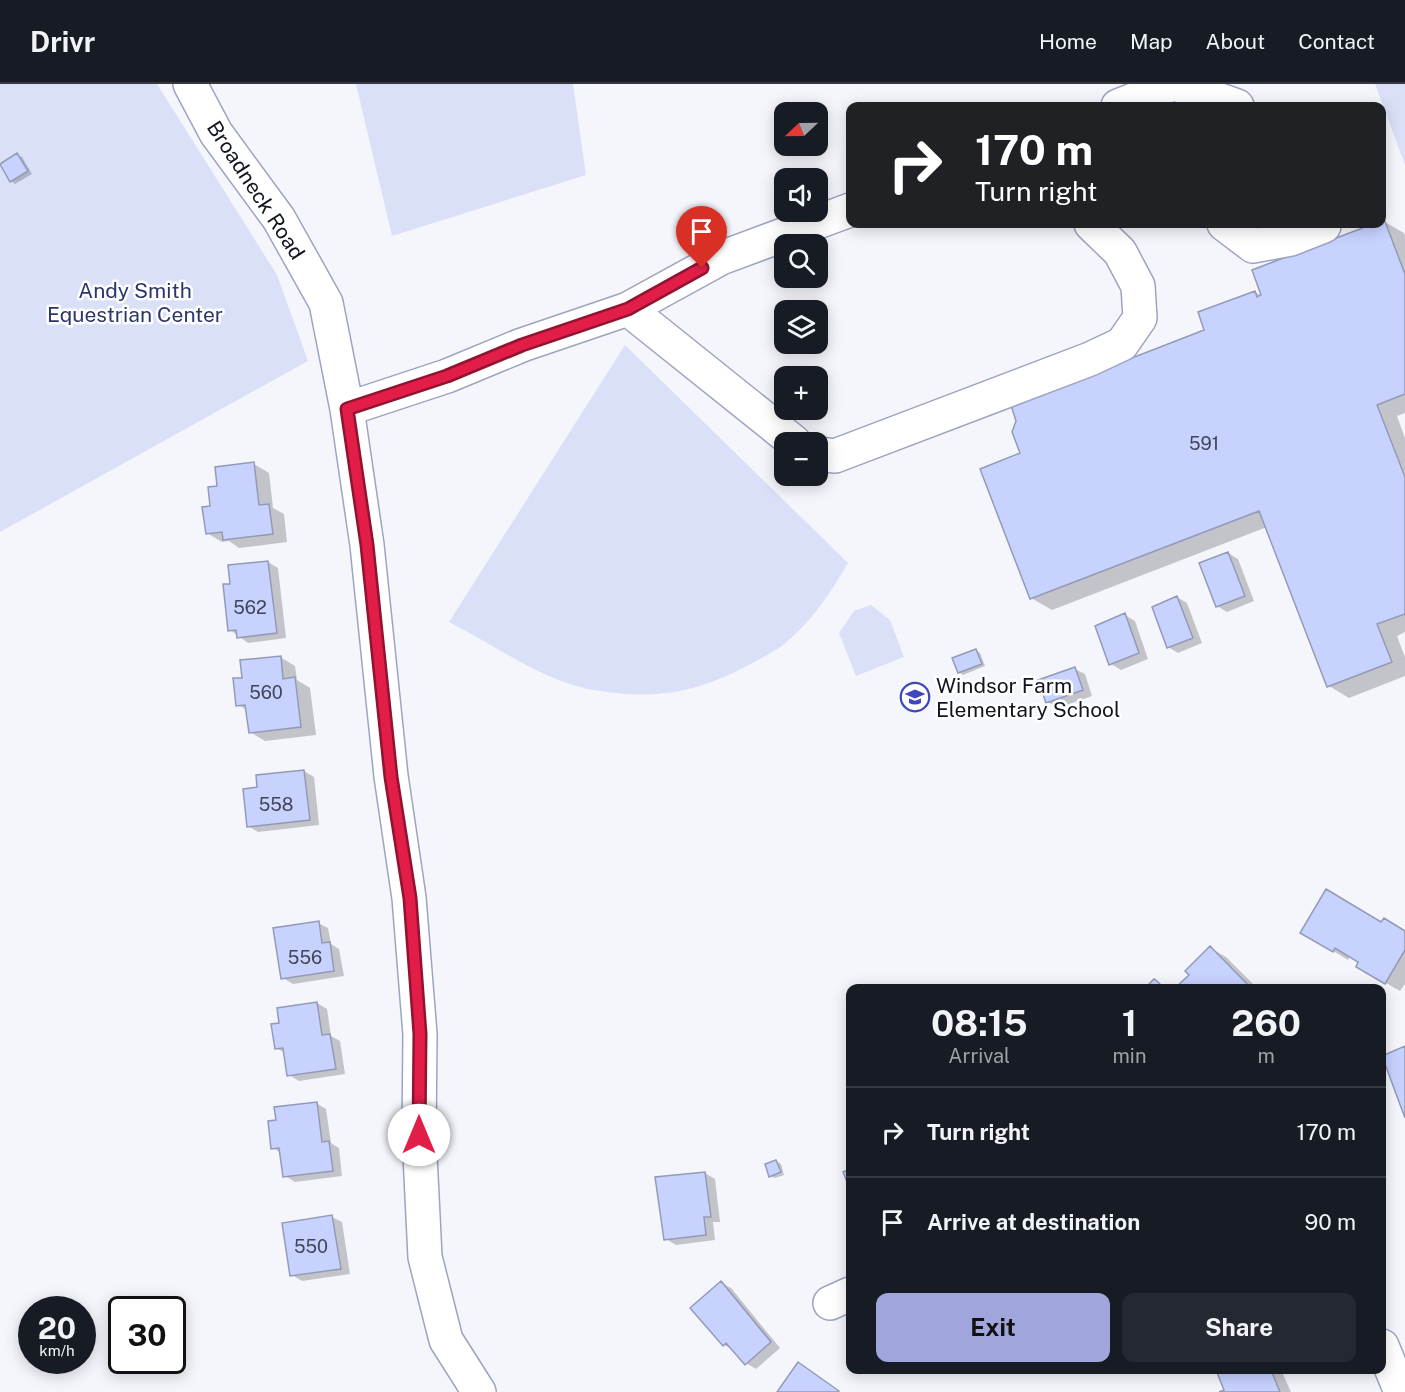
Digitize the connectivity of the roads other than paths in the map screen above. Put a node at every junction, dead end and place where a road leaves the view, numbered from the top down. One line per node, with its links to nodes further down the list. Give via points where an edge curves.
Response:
1 (190, 84): 10 (street, Broadneck Road, via 216,133 279,219 327,303)
2 (1174, 84): 3 (street); 4 (street)
3 (1128, 102)
4 (1226, 102)
5 (846, 211): 9 (street, via 721,258)
6 (1095, 228): 12 (street, via 1120,252 1138,286 1140,318 1122,344 835,456)
7 (1229, 228): 8 (street, via 1253,246 1291,239)
8 (1319, 228)
9 (628, 309): 10 (street); 11 (street)
10 (347, 409): 14 (street, Broadneck Road, via 367,545 391,777 410,898 420,1034 419,1135 425,1257 446,1340)
11 (782, 432)
12 (828, 455)
13 (1386, 1356): 15 (street)
14 (479, 1392)
15 (1401, 1392)

